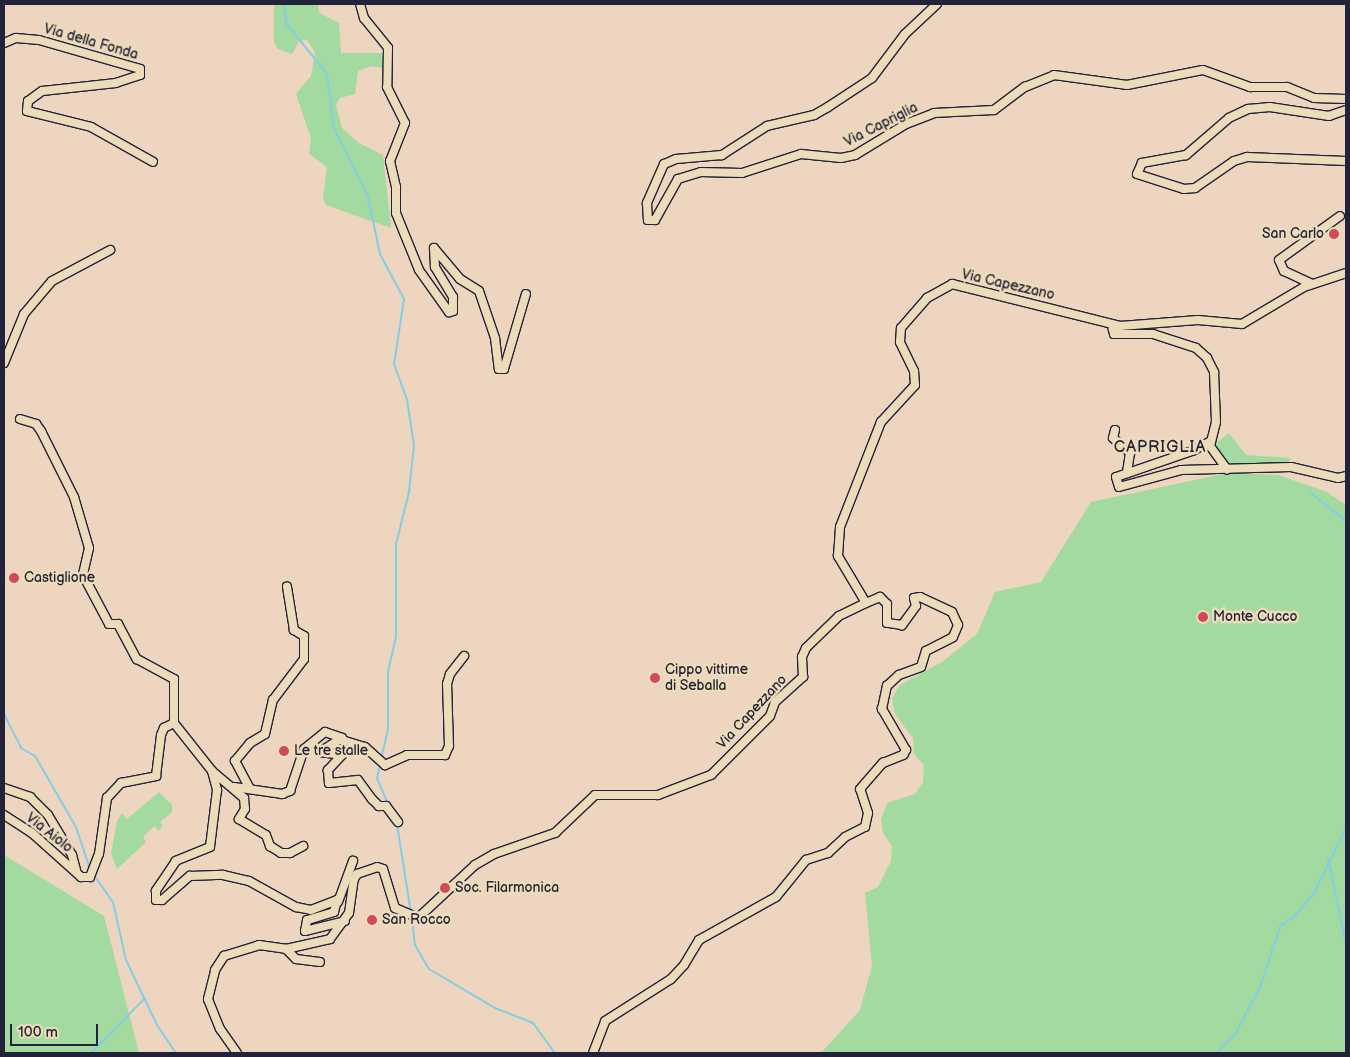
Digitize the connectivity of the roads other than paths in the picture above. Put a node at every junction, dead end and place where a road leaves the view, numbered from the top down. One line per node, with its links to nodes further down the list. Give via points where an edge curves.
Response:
1 (360, 4): 12 (street, via 364,18 388,48 387,87 405,123 390,161 396,187 396,213 419,270 449,312 453,311 452,292 435,267 434,248 460,279 479,291 495,338 499,369 504,369)
2 (937, 4): 4 (street, Via Capriglia, via 905,34 872,78 828,107 814,115 767,126 722,155 676,159 664,164 646,203 648,220 656,220 678,179 701,172 742,172 795,155 855,155 906,124 934,113 994,110 1025,88 1054,75 1127,85 1204,70 1250,87 1287,87 1314,98)
3 (4, 43): 7 (street, Via della Fonda, via 16,38 39,40 140,69 140,75 116,83 42,92 28,101 27,111 91,126)
4 (1346, 99)
5 (1346, 110): 6 (street, via 1329,116 1281,108 1248,109 1229,118 1186,155 1142,163 1137,174 1184,189 1195,188 1234,161 1248,158 1280,156 1332,163)
6 (1346, 161)
7 (154, 162)
8 (1340, 216): 11 (street, via 1279,260 1284,271)
9 (110, 250): 14 (street, via 52,281 24,314)
10 (1346, 273): 11 (street)
11 (1312, 284): 13 (street, via 1280,300 1248,323 1198,320)
12 (526, 294)
13 (1120, 326): 17 (street, via 1113,329 1117,335 1153,334 1196,348 1208,358 1214,372 1216,422); 22 (street, Via Capezzano, via 952,284 915,309 901,328 900,342 914,372 915,385 881,422 840,527 838,556)
14 (4, 363)
15 (20, 419): 24 (street, via 29,420 41,431 74,497 89,548 83,576 109,624 118,624 137,659 174,679)
16 (1115, 430): 19 (street, via 1113,438 1130,454)
17 (1211, 441): 18 (street, via 1210,446); 19 (street)
18 (1228, 469): 19 (street, via 1181,470 1120,487 1116,477); 20 (street, via 1291,467 1338,478)
19 (1126, 473)
20 (1346, 476)
21 (287, 587): 29 (street, via 294,630 304,636 304,659 273,700 266,734 250,743 235,761)
22 (866, 603): 36 (street, Via Capezzano, via 839,616 806,648 802,657 803,677 786,690 770,716 711,775 658,795 595,795 555,833 494,854 475,865 418,918 395,908 383,869 366,870 354,879 354,898); 40 (street, via 880,597 887,604 887,623 902,625 916,606 914,598 920,597 952,612 958,625 953,637 926,651 921,667 899,674 887,686 882,709 906,750 903,755 883,763 860,789 868,813 865,827 845,837 828,853 806,860 776,897 709,932 671,979 606,1021)
23 (464, 656): 25 (street, via 450,674 447,684 449,746 444,755 407,755 385,764 365,747)
24 (174, 723): 26 (street); 34 (street, via 164,728 161,735 156,776 121,784 107,798 95,870 90,877)
25 (342, 740): 29 (street, via 326,732 310,740 290,791 282,794); 31 (street, via 320,752 342,755 328,770 329,783 358,780 379,806 386,806)
26 (212, 771): 27 (street); 35 (street, via 217,790 210,847 176,861 156,891 156,900 162,900 190,876 200,874 249,881 296,908 311,910 332,899)
27 (234, 787): 29 (street); 32 (street, via 247,803 239,819 266,835 270,846 290,853)
28 (4, 788): 34 (street, via 30,797 48,815 72,855)
29 (250, 788)
30 (4, 815): 34 (street, Via Aiolo, via 32,833)
31 (398, 822)
32 (303, 846)
33 (353, 861): 35 (street)
34 (77, 872)
35 (338, 902): 36 (street, via 334,912 307,920 303,928 316,931)
36 (345, 921): 37 (street, via 324,942)
37 (286, 949): 38 (street, via 296,959); 39 (street, via 259,945 233,952 224,956 215,970 208,1000 220,1029)
38 (320, 962)
39 (237, 1053)
40 (593, 1053)

